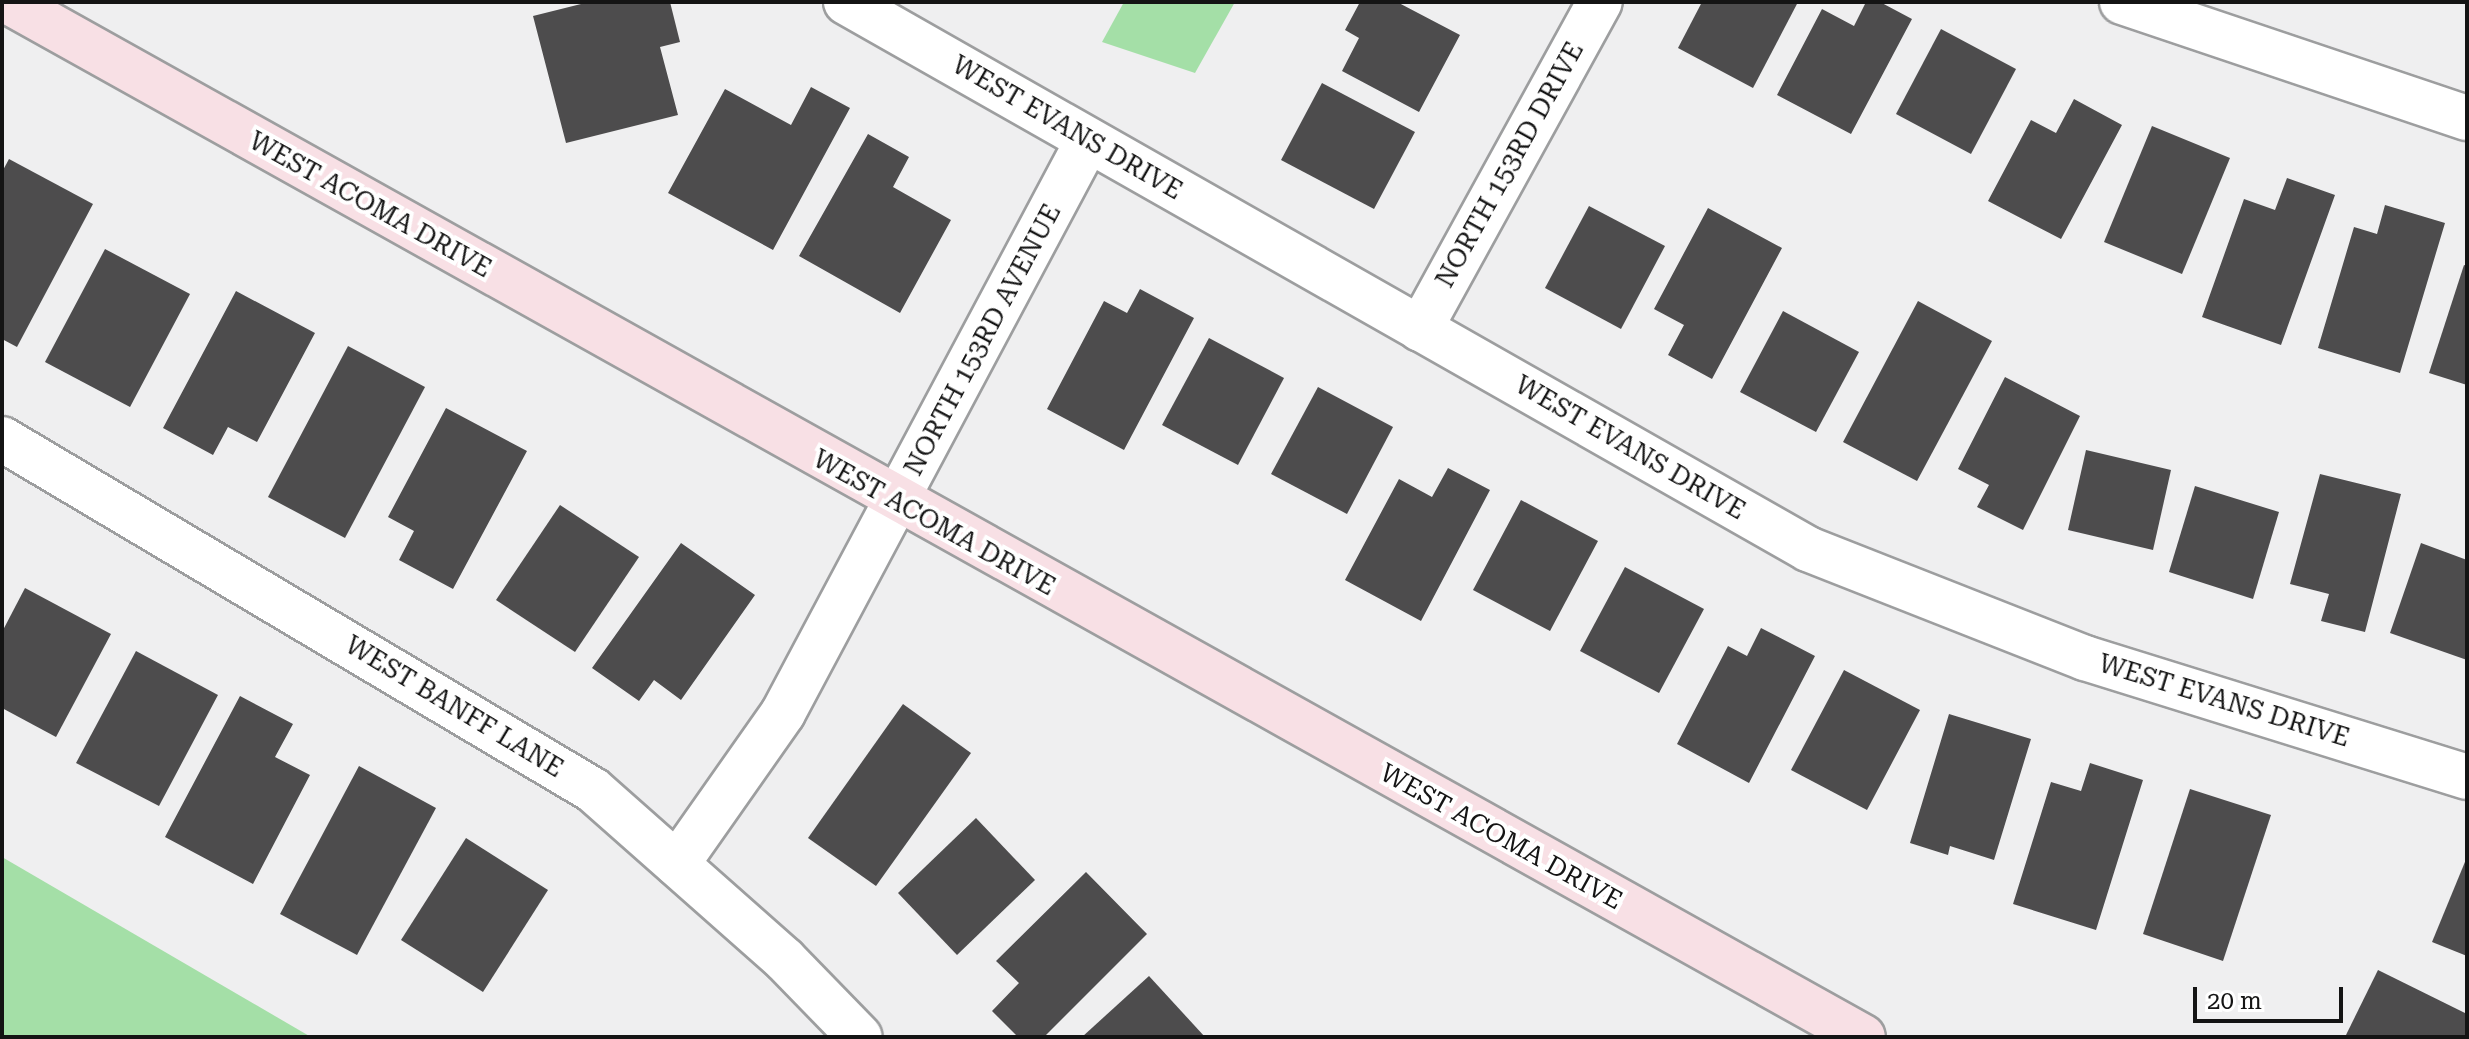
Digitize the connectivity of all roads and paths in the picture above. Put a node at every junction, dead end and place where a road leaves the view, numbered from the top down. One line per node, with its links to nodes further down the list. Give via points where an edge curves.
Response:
1 (9, 2): 9 (street, WEST ACOMA DRIVE)
2 (846, 2): 6 (street, WEST EVANS DRIVE)
3 (1600, 2): 7 (street, NORTH 153RD DRIVE)
4 (2122, 2): 5 (street)
5 (2467, 118)
6 (1087, 142): 7 (street, WEST EVANS DRIVE); 9 (street, NORTH 153RD AVENUE)
7 (1420, 329): 10 (street, WEST EVANS DRIVE, via 1808,549 2085,658)
8 (2, 439): 11 (street, WEST BANFF LANE, via 593,790)
9 (897, 503): 11 (street, NORTH 153RD AVENUE, via 783,713); 13 (street, WEST ACOMA DRIVE)
10 (2467, 777)
11 (677, 864): 12 (street, WEST BANFF LANE)
12 (860, 1037)
13 (1863, 1037)

